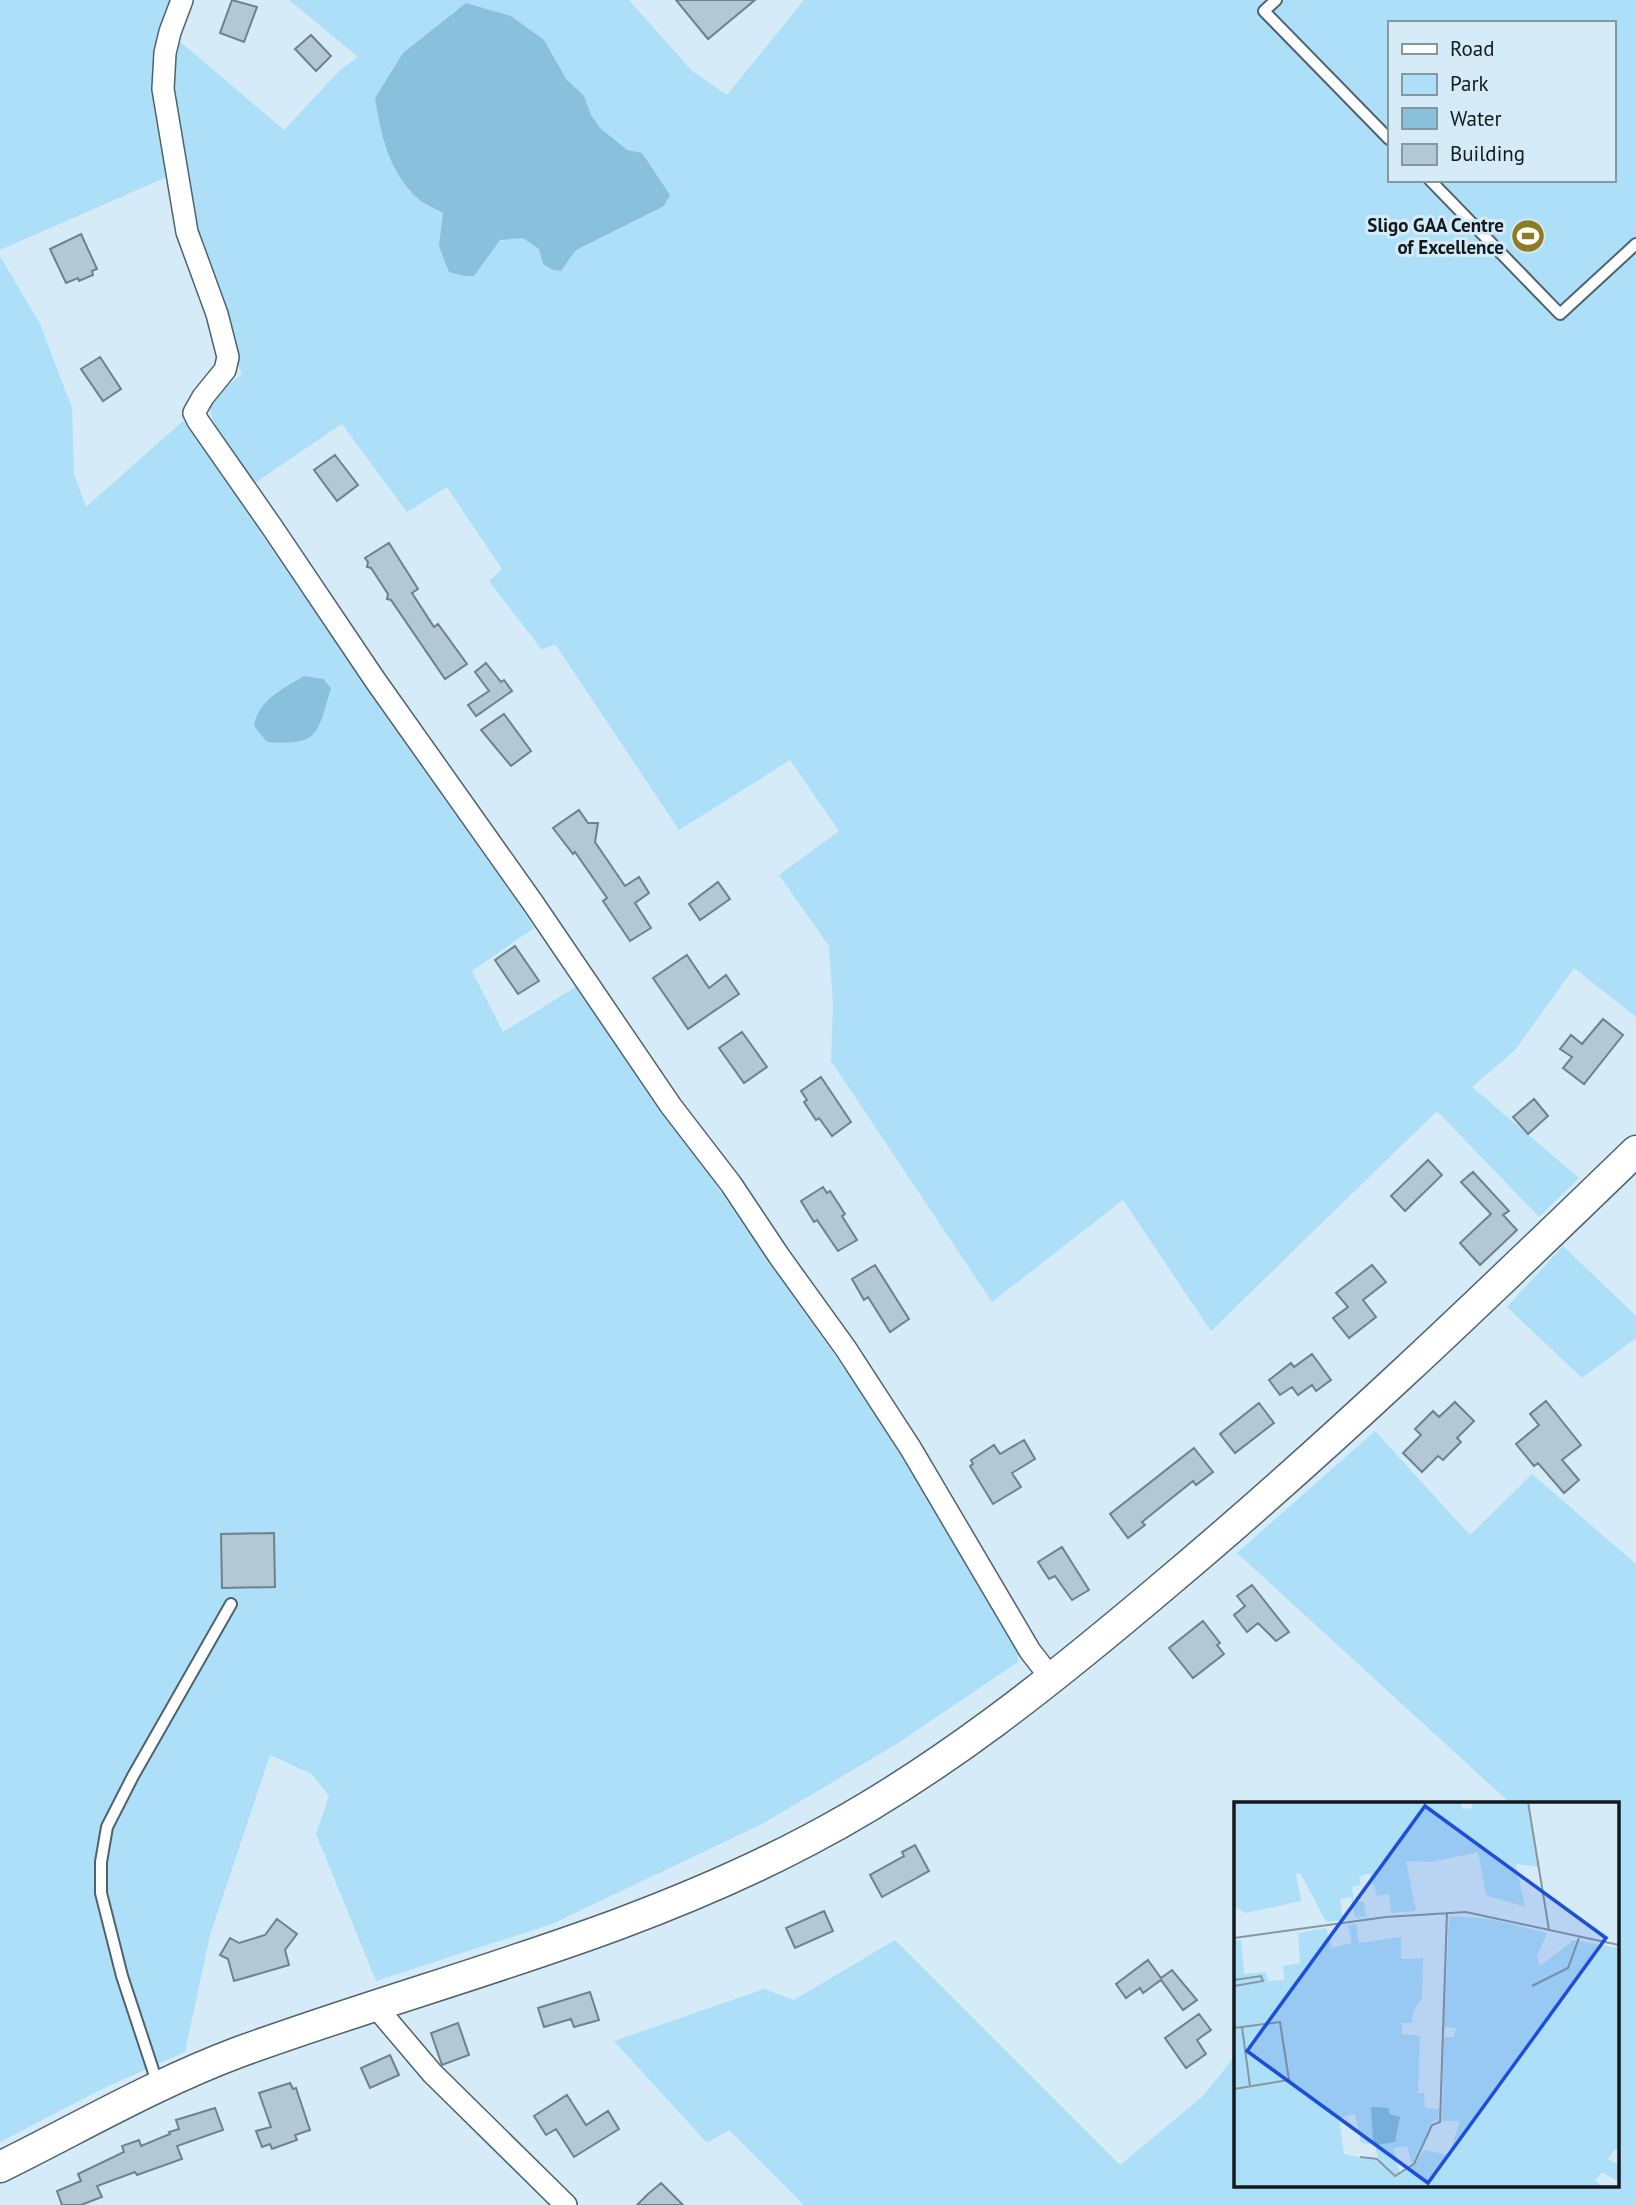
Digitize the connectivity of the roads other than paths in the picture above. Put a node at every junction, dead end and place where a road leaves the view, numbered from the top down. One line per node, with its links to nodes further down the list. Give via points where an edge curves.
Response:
1 (182, 0): 8 (street, via 165,53 163,89 187,232 228,357 225,370 194,413 198,421 671,1106 846,1349 1030,1651)
2 (1276, 0): 3 (lane, via 1265,11)
3 (1388, 138)
4 (1432, 182): 5 (lane, via 1560,314)
5 (1636, 244)
6 (1636, 1151): 8 (main road, via 1316,1454)
7 (231, 1604): 10 (lane, via 127,1786 107,1827 101,1863 102,1893 122,1976)
8 (1051, 1678): 9 (main road, via 895,1790 805,1843 634,1920)
9 (376, 2007): 10 (main road, via 232,2055); 12 (street, via 432,2073)
10 (159, 2087): 11 (main road)
11 (0, 2167)
12 (566, 2205)

